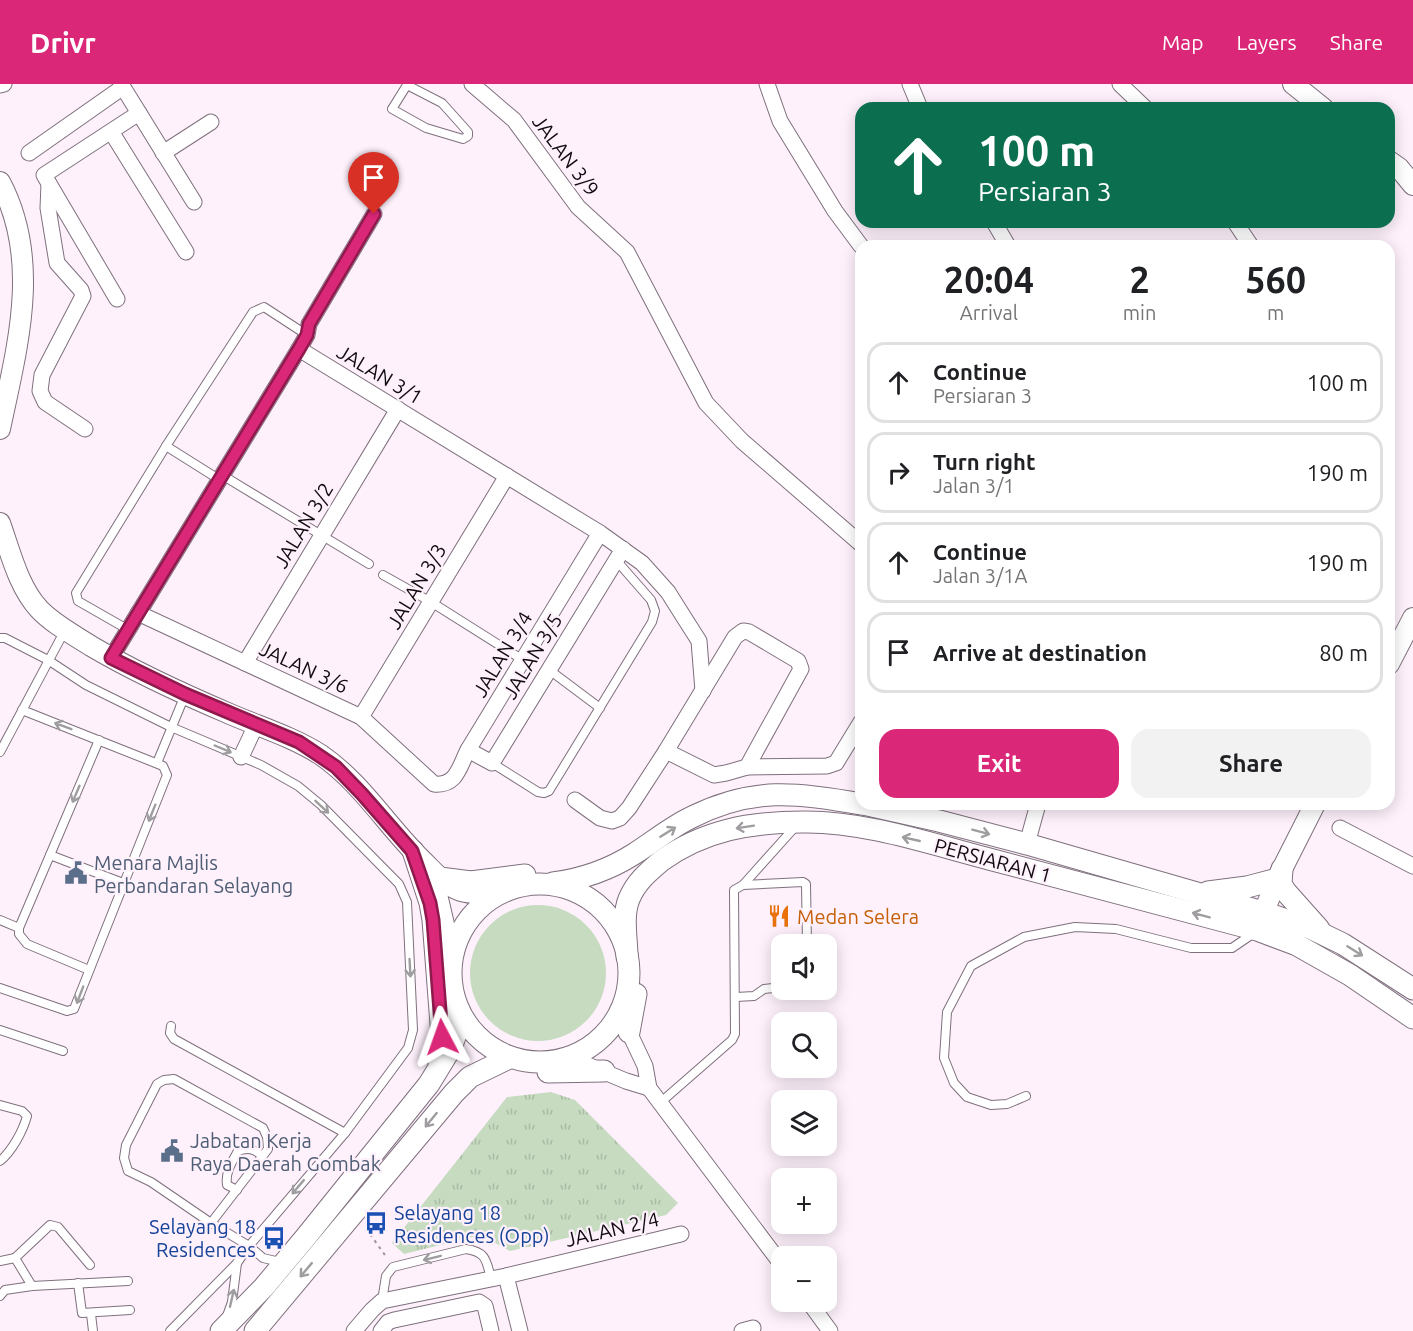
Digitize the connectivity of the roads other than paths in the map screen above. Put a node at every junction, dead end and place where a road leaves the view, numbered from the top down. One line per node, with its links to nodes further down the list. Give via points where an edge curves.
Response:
1 (472, 84): 36 (street, JALAN 3/9, via 514,120 578,207 627,252 706,403 742,441)
2 (767, 84): 22 (street, via 780,121)
3 (910, 84): 8 (street)
4 (1120, 84): 9 (street)
5 (1293, 84): 10 (street)
6 (407, 85): 6 (lane, via 442,103 468,136 463,140 426,128 392,109)
7 (122, 86): 11 (street); 14 (street)
8 (918, 102)
9 (1139, 102)
10 (1316, 102)
11 (139, 113): 13 (street); 15 (street)
12 (211, 122): 15 (street)
13 (112, 133): 18 (street, via 44,176); 23 (street)
14 (29, 153)
15 (163, 153): 20 (street)
16 (1395, 165): 19 (street)
17 (0, 182): 28 (street, via 20,237 24,282 21,328)
18 (49, 184): 24 (street); 29 (street, via 48,208 57,263 83,296 42,375 40,391 45,402)
19 (1413, 185)
20 (194, 202)
21 (374, 214): 25 (street, via 309,324)
22 (857, 240)
23 (186, 252)
24 (117, 299)
25 (307, 335): 26 (street); 30 (lane, via 264,308 253,312)
26 (299, 349): 27 (street, JALAN 3/1); 32 (street)
27 (398, 409): 31 (street, JALAN 3/1); 35 (street, JALAN 3/2)
28 (0, 429)
29 (85, 429)
30 (166, 446): 32 (lane); 43 (lane, via 76,593 78,601)
31 (507, 476): 34 (street, JALAN 3/1); 40 (street, JALAN 3/3)
32 (221, 477): 35 (lane); 41 (street)
33 (0, 523): 44 (street, via 21,580 39,609)
34 (600, 533): 37 (street, JALAN 3/1); 49 (street, JALAN 3/4)
35 (322, 535): 38 (lane); 50 (street, JALAN 3/2)
36 (855, 539)
37 (619, 554): 51 (street, JALAN 3/5); 52 (street, JALAN 3/1, via 642,563 668,592 699,641); 54 (lane, via 651,600 654,611 652,622)
38 (369, 564)
39 (383, 575): 40 (lane)
40 (431, 602): 49 (lane); 56 (street, JALAN 3/3)
41 (138, 613): 43 (street); 50 (street, JALAN 3/6)
42 (1413, 618): 46 (street)
43 (127, 629): 47 (street)
44 (65, 630): 47 (street); 48 (lane)
45 (0, 638): 48 (lane)
46 (1395, 652)
47 (111, 658): 53 (street)
48 (48, 660): 55 (lane); 58 (lane, via 86,685)
49 (523, 660): 61 (street, JALAN 3/4)
50 (244, 663): 56 (street, JALAN 3/6)
51 (548, 669): 54 (lane); 66 (street, JALAN 3/5)
52 (703, 691): 62 (street); 67 (street, via 735,637 743,631 800,664 799,675)
53 (185, 694): 57 (street); 58 (lane)
54 (600, 708): 66 (lane, via 549,791 538,792)
55 (22, 710): 60 (lane, one-way to 55); 63 (lane)
56 (361, 717): 68 (street, JALAN 3/6)
57 (256, 725): 64 (street); 80 (street, via 299,742 336,767)
58 (171, 727): 64 (lane, one-way to 64); 65 (lane)
59 (855, 732): 67 (street, via 836,763 827,766)
60 (99, 740): 65 (lane); 77 (lane, one-way to 77)
61 (468, 750): 66 (street); 68 (street, JALAN 3/4, via 453,781)
62 (666, 751): 67 (street, via 714,775); 69 (street, via 620,818 600,818)
63 (0, 752)
64 (241, 757): 116 (lane, one-way to 116, via 290,781 321,805 399,884 407,902 413,1030 408,1048)
65 (157, 763): 83 (lane, one-way to 83, via 167,775)
66 (492, 763)
67 (747, 767)
68 (435, 784)
69 (575, 800)
70 (855, 803): 79 (main road, PERSIARAN 1, one-way to 70, via 690,817 731,800 789,794)
71 (889, 810): 76 (main road, PERSIARAN 1, one-way to 76)
72 (1036, 810): 76 (street)
73 (1312, 810): 81 (street)
74 (804, 822): 82 (main road, PERSIARAN 1, one-way to 82, via 732,828 699,838); 85 (lane, via 791,830); 89 (main road, PERSIARAN 1, one-way to 74, via 933,844 838,824)
75 (1340, 828): 78 (street)
76 (1027, 844): 87 (main road, PERSIARAN 1)
77 (50, 855): 83 (lane); 90 (lane)
78 (1411, 859)
79 (618, 863): 80 (main road, via 471,882); 84 (main road, PERSIARAN 1, via 577,880)
80 (426, 865): 86 (street, via 461,891); 94 (street, via 440,903); 110 (main road, via 442,1037)
81 (1279, 874): 87 (main road, via 1247,887); 89 (street); 92 (main road, via 1286,892)
82 (644, 875): 93 (main road, PERSIARAN 1, via 629,899); 105 (main road, via 637,935 637,987)
83 (123, 883): 95 (lane)
84 (547, 884): 86 (main road); 93 (main road, via 570,889 608,915)
85 (740, 886): 91 (lane, via 806,884); 99 (lane, via 734,890)
86 (506, 891): 94 (main road, via 486,902 470,918 458,937)
87 (1202, 893): 89 (main road, PERSIARAN 1)
88 (0, 920): 90 (lane)
89 (1260, 921): 92 (main road, PERSIARAN 1); 102 (main road, PERSIARAN 1); 113 (lane, via 1232,948 1191,948 1116,929 1076,927 1024,937 971,966 947,1012 944,1058 954,1083 967,1097 991,1105 1007,1104)
90 (19, 928): 95 (lane, via 27,944)
91 (807, 934)
92 (1324, 935): 98 (main road, PERSIARAN 1, one-way to 98)
93 (627, 957): 100 (main road, via 629,973)
94 (452, 959): 101 (main road, via 452,989)
95 (89, 970): 96 (lane, one-way to 96, via 71,1011)
96 (0, 988)
97 (771, 988): 99 (lane, via 754,996)
98 (1413, 989)
99 (736, 997): 114 (lane, via 737,1028 732,1040)
100 (624, 1004): 105 (street); 108 (main road, via 611,1027 593,1045)
101 (462, 1017): 107 (main road, via 485,1045); 110 (main road)
102 (1413, 1018)
103 (171, 1026): 116 (lane, via 174,1039)
104 (0, 1030): 106 (lane)
105 (629, 1032): 112 (street, via 645,1066)
106 (63, 1051)
107 (509, 1058): 108 (main road, via 540,1063); 111 (main road)
108 (571, 1058): 109 (street)
109 (604, 1071): 111 (main road); 112 (street)
110 (436, 1074): 126 (main road)
111 (470, 1077): 143 (main road, one-way to 143)
112 (649, 1088): 114 (street)
113 (1026, 1096)
114 (661, 1102): 123 (street)
115 (0, 1105): 118 (lane, via 27,1116 26,1124)
116 (345, 1133): 122 (lane, one-way to 122)
117 (262, 1156): 119 (lane); 119 (lane, via 256,1150 238,1151 229,1165 226,1181); 120 (lane, via 268,1149 263,1128 174,1079 157,1084 126,1145 128,1171)
118 (0, 1161)
119 (237, 1190): 120 (lane)
120 (211, 1223): 122 (lane)
121 (681, 1234): 129 (street, JALAN 2/4)
122 (249, 1246): 126 (lane, via 263,1258); 127 (lane)
123 (771, 1250)
124 (15, 1258): 125 (lane); 128 (lane, via 50,1225 58,1227); 132 (lane)
125 (0, 1262)
126 (285, 1262): 133 (main road)
127 (237, 1263): 140 (lane); 141 (lane, one-way to 127, via 232,1302)
128 (90, 1265)
129 (499, 1277): 135 (street, JALAN 2/4); 135 (lane, one-way to 135, via 484,1256 466,1249 393,1267 386,1276); 147 (street)
130 (128, 1281): 131 (lane)
131 (78, 1283): 132 (lane); 138 (lane, via 80,1311)
132 (32, 1286): 134 (lane, via 4,1290)
133 (264, 1287): 141 (main road); 142 (main road)
134 (0, 1296)
135 (382, 1301): 144 (street)
136 (130, 1310): 138 (lane)
137 (816, 1312): 148 (street)
138 (91, 1314): 139 (lane)
139 (93, 1331)
140 (170, 1331)
141 (221, 1331)
142 (235, 1331)
143 (255, 1331)
144 (354, 1331)
145 (381, 1331): 146 (street, via 394,1320 479,1302 485,1306)
146 (491, 1331)
147 (520, 1331)
148 (830, 1331)

